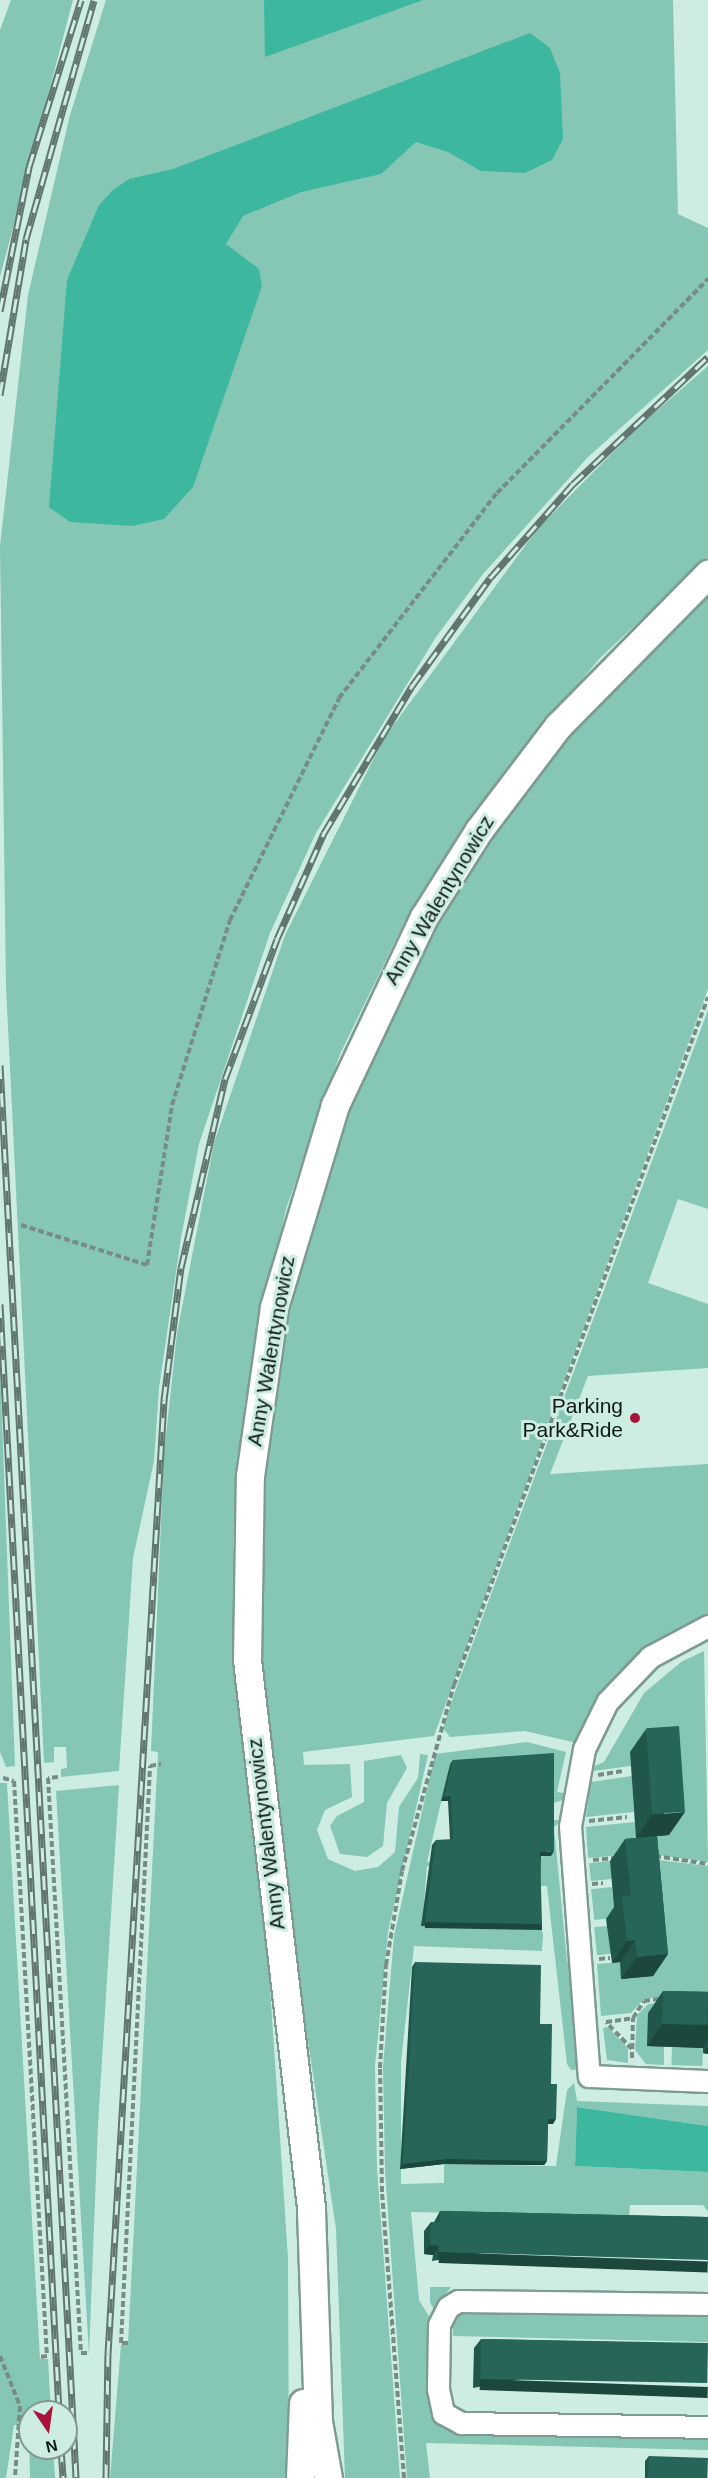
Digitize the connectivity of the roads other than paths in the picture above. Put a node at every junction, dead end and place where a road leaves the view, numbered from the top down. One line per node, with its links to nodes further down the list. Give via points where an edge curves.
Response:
1 (708, 574): 4 (main road, Anny Walentynowicz, via 558,726 479,830 424,917 338,1096 303,1198 274,1307 250,1476 247,1660)
2 (708, 1626): 3 (street, via 659,1650 607,1702 584,1749 570,1826 590,2076)
3 (708, 2081)
4 (317, 2292): 6 (main road, Anny Walentynowicz); 8 (main road, Anny Walentynowicz, via 304,2364)
5 (708, 2304): 7 (street, via 458,2301 448,2307 440,2325 438,2389 443,2413 461,2423)
6 (318, 2421): 9 (main road); 10 (main road, Anny Walentynowicz)
7 (708, 2427)
8 (300, 2478)
9 (318, 2478)
10 (328, 2478)

